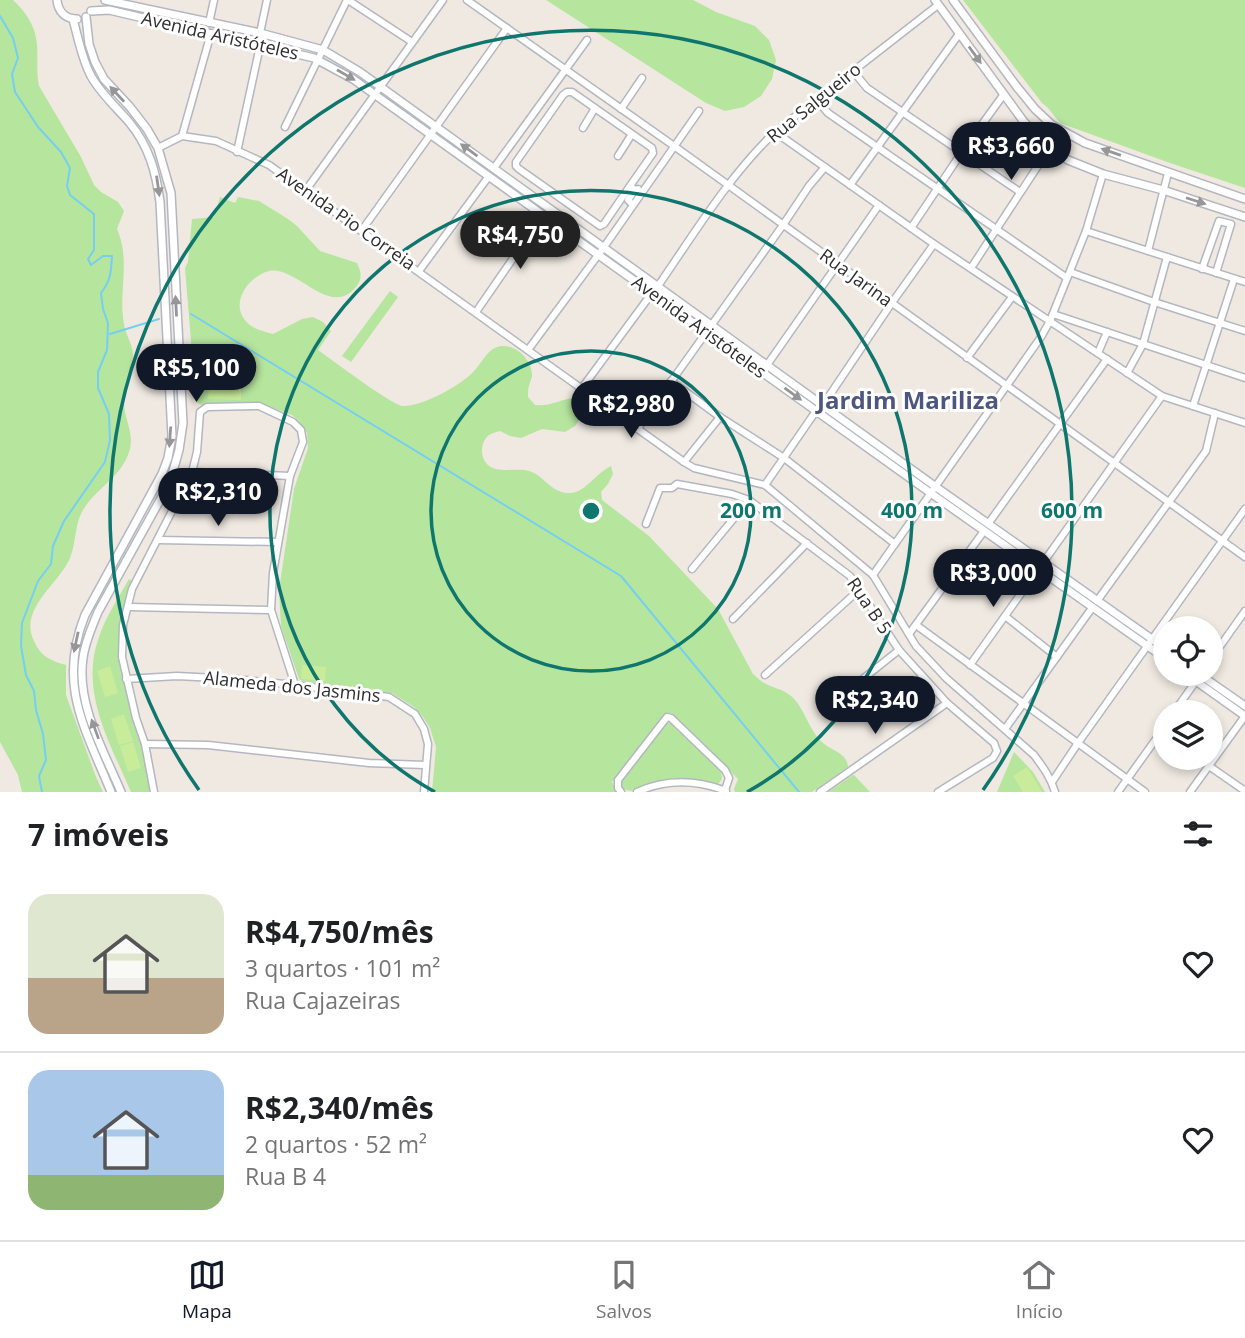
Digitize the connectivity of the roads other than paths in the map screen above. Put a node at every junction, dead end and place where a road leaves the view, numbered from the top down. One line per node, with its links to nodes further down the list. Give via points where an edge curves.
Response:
1 (57, 0): 14 (street, via 62,13)
2 (105, 0): 15 (street, Avenida Aristóteles)
3 (214, 0): 15 (street)
4 (267, 0): 18 (street)
5 (348, 0): 21 (street); 23 (street)
6 (443, 0): 21 (street)
7 (467, 0): 16 (street, Rua Jarina)
8 (953, 0): 11 (street)
9 (95, 2): 12 (street)
10 (937, 2): 13 (street); 26 (street, Rua Salgueiro)
11 (960, 10): 13 (street, via 955,16); 52 (street, one-way to 11, via 1085,143 1052,125 1035,110)
12 (88, 14): 14 (street, Avenida Aristóteles); 17 (street, Avenida Aristóteles, via 109,10); 45 (street, one-way to 12, via 95,62)
13 (947, 15): 19 (street)
14 (73, 19): 178 (street, one-way to 178, via 90,74 140,136 148,154 156,174 162,230 172,436 168,458 85,615 73,659 80,718)
15 (209, 23): 18 (street, Avenida Aristóteles)
16 (507, 28): 25 (street, Rua Jarina); 37 (street)
17 (211, 33): 22 (street, Avenida Aristóteles); 42 (street)
18 (260, 33): 22 (street); 23 (street, Avenida Aristóteles)
19 (960, 34): 30 (street, one-way to 30); 35 (street)
20 (587, 40): 25 (street)
21 (412, 43): 28 (street)
22 (260, 46): 24 (street, Avenida Aristóteles); 47 (street)
23 (323, 50): 24 (street); 28 (street, Avenida Aristóteles)
24 (318, 59): 29 (street, Avenida Aristóteles, one-way to 29); 36 (street)
25 (566, 71): 33 (street, Rua Jarina); 51 (street)
26 (853, 71): 31 (street, Rua Salgueiro); 35 (street, via 867,88)
27 (642, 78): 33 (street)
28 (380, 86): 29 (street); 37 (street, Avenida Aristóteles)
29 (375, 94): 41 (street, Avenida Aristóteles); 60 (street)
30 (1004, 94): 46 (street); 48 (street)
31 (817, 100): 39 (street, Rua Salgueiro); 44 (street)
32 (596, 108): 38 (street); 40 (street); 64 (street, via 567,92 516,166 600,226)
33 (621, 109): 43 (street, Rua Jarina)
34 (699, 111): 43 (street)
35 (903, 111): 44 (street); 48 (street)
36 (285, 127)
37 (436, 127): 41 (street); 51 (street, Avenida Aristóteles, one-way to 37)
38 (583, 128)
39 (775, 132): 50 (street); 57 (street, Rua Salgueiro)
40 (632, 134): 49 (street); 58 (street, via 654,151)
41 (431, 135): 54 (street, Avenida Aristóteles); 70 (street)
42 (182, 136): 45 (street); 47 (street, Avenida Pio Correia, via 216,141)
43 (674, 146): 56 (street); 57 (street, Rua Jarina)
44 (877, 147): 55 (street); 59 (street)
45 (158, 148): 179 (street, one-way to 45, via 97,735 82,677 90,630 170,482 183,423 171,193)
46 (1049, 149): 53 (street); 62 (street)
47 (237, 152): 60 (street, Avenida Pio Correia, via 270,165)
48 (962, 152): 59 (street); 62 (street)
49 (618, 156)
50 (825, 167): 55 (street); 68 (street)
51 (494, 168): 74 (street, Avenida Aristóteles)
52 (1168, 173): 61 (street); 63 (street)
53 (1103, 174): 61 (street); 72 (street)
54 (489, 176): 66 (street, Avenida Aristóteles); 81 (street)
55 (850, 185): 65 (street)
56 (646, 186): 58 (street); 64 (street)
57 (728, 186): 68 (street, Rua Jarina); 86 (street, Rua Salgueiro)
58 (632, 188): 64 (street)
59 (938, 189): 69 (street); 71 (street)
60 (306, 190): 70 (street, Avenida Pio Correia)
61 (1163, 190): 67 (street, one-way to 67); 75 (street)
62 (1020, 192): 71 (street)
63 (1245, 199)
64 (628, 200): 74 (street)
65 (879, 205): 69 (street); 78 (street)
66 (543, 215): 76 (street, Avenida Aristóteles); 90 (street)
67 (1245, 217)
68 (783, 225): 78 (street, Rua Jarina); 93 (street)
69 (911, 228): 73 (street)
70 (362, 230): 81 (street, Avenida Pio Correia)
71 (997, 230): 79 (street); 83 (street)
72 (1086, 231): 75 (street); 83 (street)
73 (934, 244): 79 (street); 89 (street)
74 (604, 247): 76 (street); 86 (street, Avenida Aristóteles)
75 (1148, 251): 77 (street)
76 (598, 254): 86 (street, Avenida Aristóteles); 97 (street)
77 (1167, 257): 80 (street); 88 (street)
78 (837, 265): 89 (street, Rua Jarina); 101 (street)
79 (971, 268): 87 (street)
80 (1202, 269): 82 (street); 82 (street, via 1219,221 1231,224)
81 (419, 271): 90 (street, Avenida Pio Correia)
82 (1216, 273): 84 (street)
83 (1069, 275): 88 (street); 91 (street)
84 (1234, 279): 85 (street); 92 (street)
85 (1245, 282)
86 (655, 290): 93 (street, Avenida Aristóteles); 107 (street, Rua Salgueiro)
87 (1012, 297): 91 (street); 99 (street)
88 (1154, 302): 92 (street); 96 (street)
89 (891, 304): 99 (street, Rua Jarina); 109 (street)
90 (476, 312): 97 (street, Avenida Pio Correia)
91 (1052, 318): 95 (street); 98 (street); 106 (street)
92 (1220, 323): 94 (street); 102 (street)
93 (709, 329): 101 (street, Avenida Aristóteles); 105 (street); 111 (street, Avenida Aristóteles, one-way to 111)
94 (1245, 331)
95 (1107, 332): 96 (street); 98 (street)
96 (1143, 344): 102 (street); 103 (street)
97 (528, 350): 107 (street, Avenida Pio Correia)
98 (1098, 353): 100 (street)
99 (967, 358): 106 (street, Rua Jarina)
100 (1107, 359): 103 (street); 115 (street)
101 (767, 365): 109 (street, Avenida Aristóteles)
102 (1206, 365): 104 (street); 110 (street)
103 (1127, 373): 108 (street)
104 (1245, 378)
105 (671, 381): 113 (street); 116 (street)
106 (1007, 386): 115 (street, Rua Jarina); 123 (street)
107 (582, 388): 116 (street, Avenida Pio Correia)
108 (1162, 396): 110 (street); 119 (street)
109 (823, 405): 111 (street); 123 (street, Avenida Aristóteles)
110 (1193, 406): 112 (street)
111 (816, 411): 117 (street); 123 (street, Avenida Aristóteles)
112 (1215, 413): 114 (street); 125 (street, via 1206,450)
113 (720, 417): 117 (street); 118 (street)
114 (1245, 423)
115 (1060, 425): 119 (street, Rua Jarina); 128 (street)
116 (638, 428): 118 (street, Avenida Pio Correia)
117 (784, 458): 122 (street); 133 (street)
118 (684, 462): 122 (street, Avenida Pio Correia)
119 (1113, 463): 125 (street, Rua Jarina); 135 (street)
120 (192, 472): 121 (street); 121 (street, via 200,412 207,407 259,406 300,430 303,442); 129 (street)
121 (290, 476): 130 (street)
122 (765, 485): 137 (street, Avenida Pio Correia)
123 (934, 491): 128 (street, Avenida Aristóteles); 133 (street)
124 (750, 500): 127 (street, Rua B 5, via 677,484 660,488); 131 (street, Rua B 5); 136 (street)
125 (1169, 503): 132 (street, Rua Jarina); 139 (street)
126 (1245, 509): 132 (street)
127 (646, 524)
128 (986, 527): 135 (street, Avenida Aristóteles); 146 (street)
129 (158, 540): 130 (street); 140 (street, via 142,566)
130 (278, 542): 141 (street)
131 (807, 542): 138 (street, Rua B 5, via 850,576); 144 (street)
132 (1223, 542): 134 (street, Rua Jarina); 150 (street)
133 (895, 544): 137 (street)
134 (1245, 557)
135 (1041, 567): 139 (street, Avenida Aristóteles); 143 (street)
136 (692, 569)
137 (873, 575): 148 (street, Avenida Pio Correia)
138 (859, 590): 153 (street, Rua B 5); 156 (street)
139 (1095, 604): 150 (street, Avenida Aristóteles); 154 (street)
140 (128, 607): 141 (street); 157 (street, via 121,657)
141 (271, 610): 158 (street)
142 (1245, 611): 145 (street)
143 (1005, 616): 154 (street); 155 (street)
144 (733, 619)
145 (1236, 624): 147 (street); 149 (street)
146 (916, 625): 148 (street); 155 (street)
147 (1245, 631)
148 (909, 634): 166 (street, Avenida Pio Correia, via 946,678)
149 (1223, 642)
150 (1150, 643): 151 (street, Avenida Aristóteles); 152 (street, Avenida Aristóteles); 167 (street)
151 (1153, 644)
152 (1153, 646)
153 (898, 650): 161 (street, Rua B 5); 164 (street)
154 (1057, 657): 162 (street)
155 (970, 664): 162 (street)
156 (765, 675)
157 (126, 679): 158 (street, Alameda dos Jasmins, via 177,676); 169 (street)
158 (295, 685): 171 (street, Alameda dos Jasmins, via 389,697 403,705 424,729 428,744)
159 (1210, 686): 165 (street)
160 (1214, 686): 163 (street)
161 (947, 703): 184 (street); 185 (street, Rua B 5, via 994,743 997,751)
162 (1023, 703): 166 (street); 167 (street)
163 (1245, 706)
164 (825, 709)
165 (1245, 716): 170 (street)
166 (1005, 729): 175 (street, Avenida Pio Correia, via 1034,755)
167 (1078, 743): 174 (street); 175 (street)
168 (1153, 743): 174 (street)
169 (145, 744): 171 (street, via 208,745); 180 (street)
170 (1223, 747)
171 (425, 765): 181 (street, Alameda dos Jasmins)
172 (1206, 770): 189 (street)
173 (1215, 770): 177 (street)
174 (1128, 779): 187 (street); 188 (street)
175 (1052, 782): 186 (street, Avenida Pio Correia)
176 (727, 791): 182 (street, via 725,770 667,717 618,780); 183 (street, via 677,781)
177 (1245, 791)
178 (111, 792)
179 (121, 792)
180 (154, 792)
181 (424, 792)
182 (621, 792)
183 (637, 792)
184 (820, 792)
185 (938, 792)
186 (1055, 792)
187 (1118, 792)
188 (1145, 792)
189 (1190, 792)

